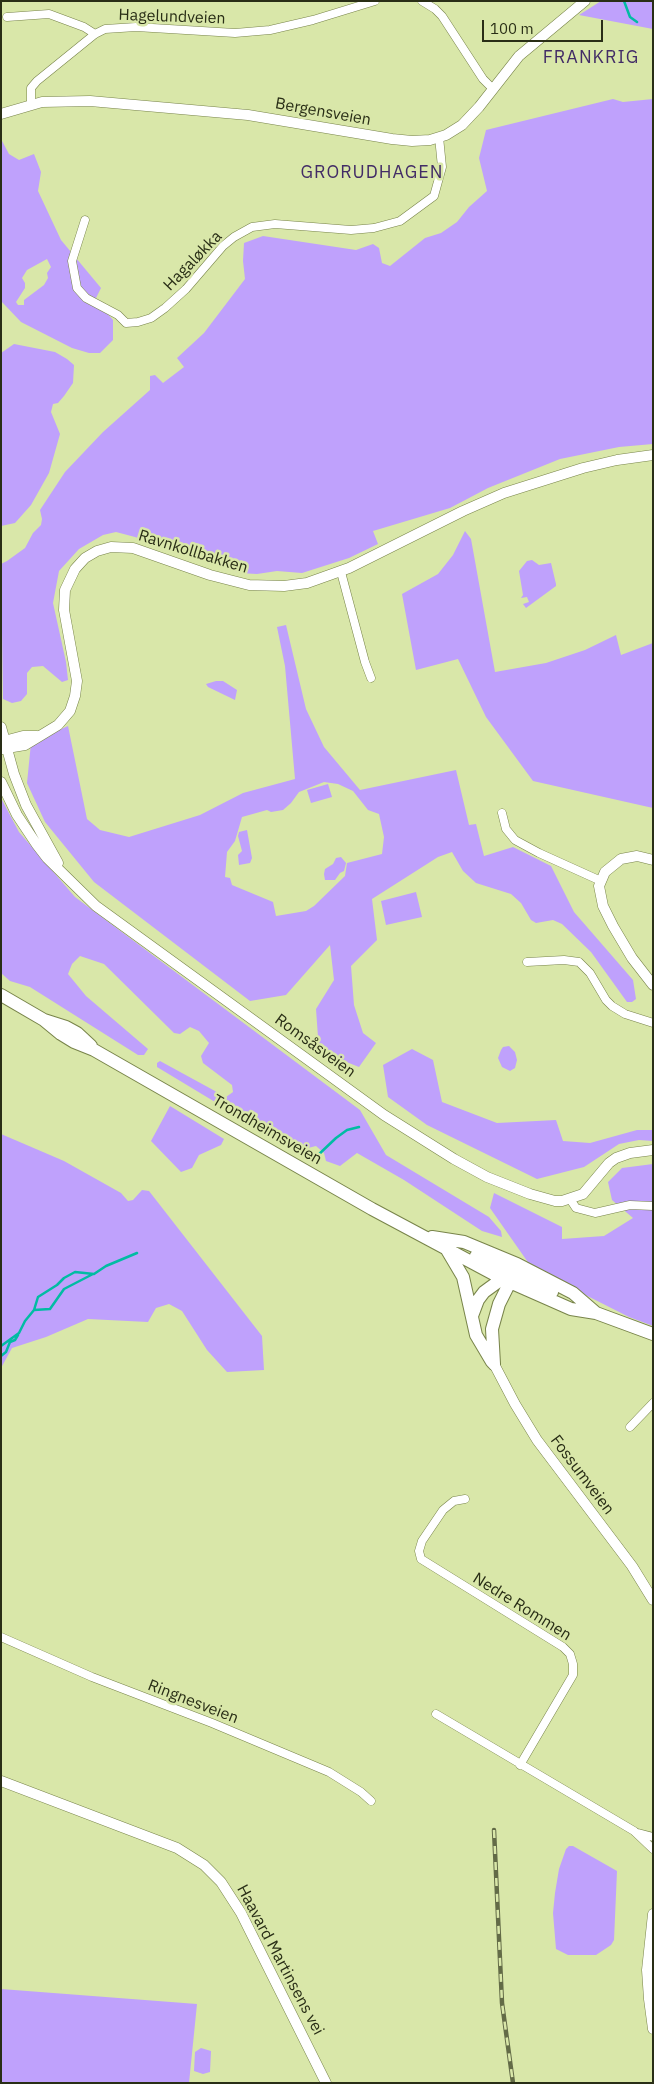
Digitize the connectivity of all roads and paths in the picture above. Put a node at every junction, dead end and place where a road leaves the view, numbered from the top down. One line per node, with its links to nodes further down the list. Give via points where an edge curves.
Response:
1 (375, 1): 5 (street, Hagelundveien, via 270,30 235,33 136,27 105,29)
2 (422, 1): 6 (street, via 442,16 483,79)
3 (585, 1): 6 (street, Bergensveien, via 519,56)
4 (7, 17): 5 (street, via 48,14)
5 (95, 34): 7 (street, Hagelundveien, via 31,88)
6 (493, 88): 9 (street, Bergensveien, via 462,125)
7 (31, 104): 8 (street, Bergensveien); 9 (street, Bergensveien, via 90,101 285,120 402,141)
8 (1, 114)
9 (439, 137): 10 (street, Hagaløkka, via 442,167 434,196 419,209 400,220 374,228 351,230 275,224 252,227 223,246 165,308 138,322 126,323 118,315 86,298 77,288 72,261)
10 (85, 220)
11 (653, 456): 12 (street, Ravnkollbakken, via 583,468 504,493)
12 (341, 572): 13 (street); 15 (street, Ravnkollbakken, via 307,583 259,586 210,575 133,548 111,547 91,554 75,569 65,590 64,610 77,681 73,704 58,725 25,745)
13 (371, 678)
14 (1, 727): 15 (street, Romsåsveien)
15 (3, 745): 19 (street, Romsåsveien, via 26,805)
16 (1, 782): 19 (street, Romsåsveien, via 37,845)
17 (502, 813): 20 (street, via 506,829 515,840)
18 (653, 860): 20 (street, via 637,856 621,860 608,868)
19 (66, 874): 26 (street, Romsåsveien, via 111,918 418,1138 500,1182 545,1199)
20 (601, 881): 22 (street, via 600,898 606,914 632,958)
21 (527, 962): 24 (street, via 580,962 612,1006)
22 (653, 985)
23 (1, 995): 28 (highway, Trondheimsveien, via 44,1020 68,1039 94,1050)
24 (653, 1023)
25 (653, 1150): 26 (street, via 616,1158 583,1194)
26 (570, 1199): 27 (street, via 576,1208 595,1213 630,1205)
27 (653, 1206)
28 (424, 1237): 29 (highway, Trondheimsveien); 31 (highway, Trondheimsveien, via 464,1242 517,1264 573,1293)
29 (444, 1246): 30 (highway, Trondheimsveien); 32 (highway, via 463,1277)
30 (508, 1278): 31 (highway, Trondheimsveien, via 571,1309); 32 (highway, via 484,1292); 34 (highway, via 492,1329)
31 (596, 1313): 33 (highway, Trondheimsveien)
32 (472, 1316): 34 (highway, via 479,1341)
33 (653, 1334)
34 (494, 1364): 38 (street, Fossumveien, via 537,1440 632,1566)
35 (653, 1403): 36 (street)
36 (630, 1427)
37 (465, 1499): 41 (street, Nedre Rommen, via 454,1501 443,1510 422,1542 421,1559 563,1647 573,1664 573,1675)
38 (653, 1600)
39 (1, 1637): 43 (street, Ringnesveien, via 329,1772)
40 (436, 1714): 41 (street)
41 (520, 1765): 44 (street)
42 (1, 1781): 49 (street, Haavard Martinsens vei, via 177,1848 204,1865 241,1913)
43 (371, 1801)
44 (634, 1831): 45 (street); 46 (street)
45 (653, 1837)
46 (653, 1849)
47 (653, 1914): 48 (street, via 647,1970)
48 (653, 2029)
49 (326, 2083)

